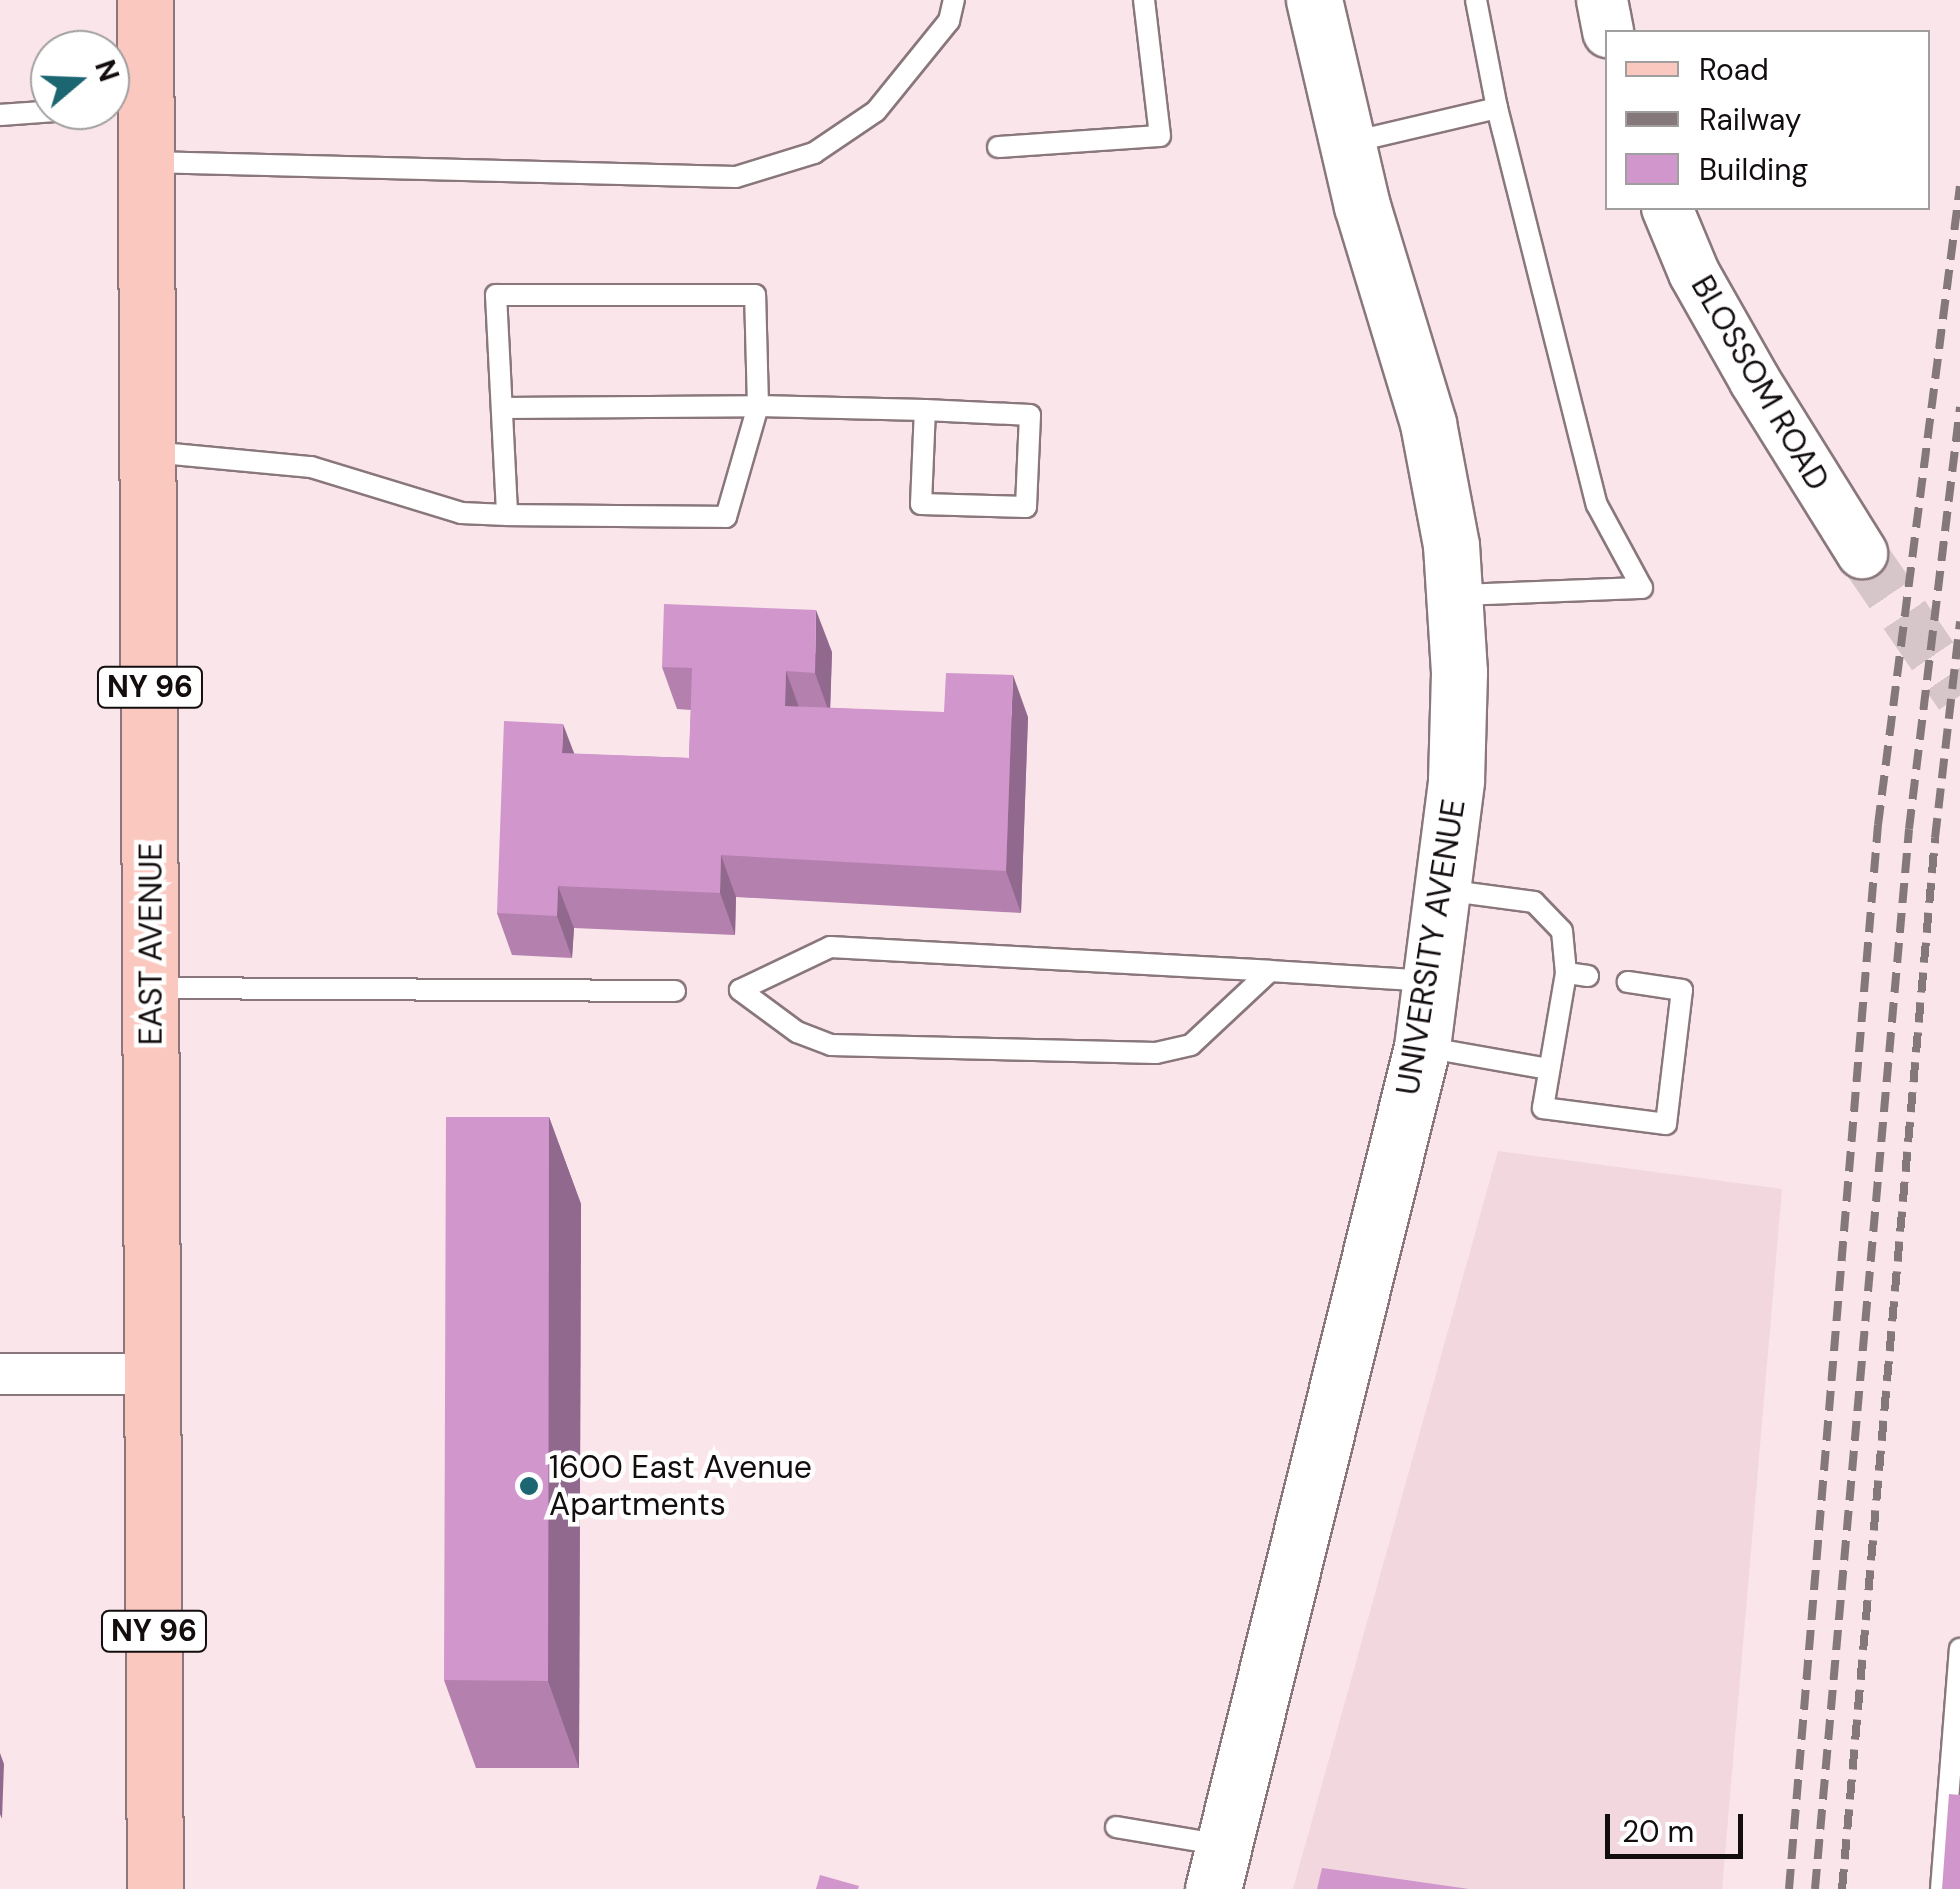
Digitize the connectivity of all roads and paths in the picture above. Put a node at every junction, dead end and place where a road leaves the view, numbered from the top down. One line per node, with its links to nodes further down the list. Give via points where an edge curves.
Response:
1 (146, 0): 13 (main road, EAST AVENUE / NY 96, via 138,87)
2 (954, 0): 13 (lane, via 949,22 876,111 814,153 736,177)
3 (1144, 0): 12 (lane, via 1160,136)
4 (1314, 0): 11 (main road, UNIVERSITY AVENUE)
5 (1476, 0): 8 (lane)
6 (1602, 0): 7 (street)
7 (1608, 30)
8 (1496, 108): 11 (lane); 21 (lane, via 1596,505 1642,588)
9 (30, 112): 10 (lane)
10 (0, 114)
11 (1346, 144): 21 (main road, UNIVERSITY AVENUE, via 1428,423)
12 (998, 148)
13 (148, 162): 18 (main road, EAST AVENUE / NY 96)
14 (1668, 210): 20 (street, BLOSSOM ROAD, via 1694,273 1755,381)
15 (758, 406): 16 (lane); 16 (lane, via 755,294 496,295); 17 (lane); 19 (lane, via 726,518)
16 (502, 408): 19 (lane)
17 (925, 410): 17 (lane, via 1030,414 1026,508 921,504)
18 (149, 452): 19 (lane, via 311,467 461,513); 28 (main road, EAST AVENUE / NY 96)
19 (507, 514)
20 (1862, 553)
21 (1454, 596): 22 (main road, UNIVERSITY AVENUE, via 1456,780)
22 (1443, 890): 24 (lane, via 1534,902 1562,931); 26 (main road, UNIVERSITY AVENUE)
23 (1270, 971): 23 (lane, via 1191,1045 1156,1053 830,1044 797,1032 740,990 830,947); 26 (lane)
24 (1566, 973): 25 (lane); 31 (lane)
25 (1588, 976)
26 (1430, 981): 30 (main road, UNIVERSITY AVENUE)
27 (1628, 982): 31 (lane, via 1682,990 1666,1124 1544,1108)
28 (152, 988): 29 (lane); 33 (main road, EAST AVENUE / NY 96)
29 (675, 991)
30 (1422, 1046): 31 (lane); 36 (main road, UNIVERSITY AVENUE)
31 (1549, 1069)
32 (0, 1374): 33 (street)
33 (154, 1374): 37 (main road, EAST AVENUE / NY 96)
34 (1960, 1648): 38 (lane)
35 (1116, 1827): 36 (lane)
36 (1219, 1867)
37 (155, 1889)
38 (1941, 1889)

